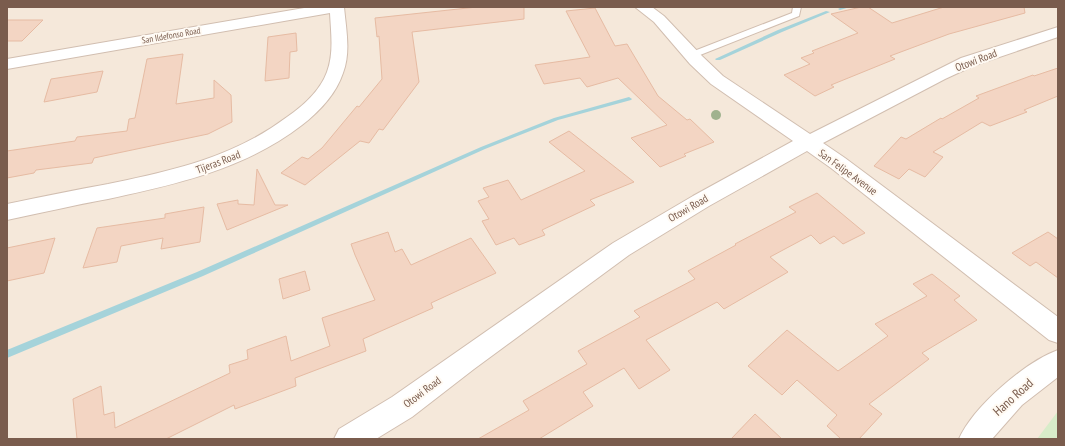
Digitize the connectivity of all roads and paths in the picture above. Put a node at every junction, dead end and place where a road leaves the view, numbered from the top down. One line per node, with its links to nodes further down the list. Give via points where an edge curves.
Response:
1 (336, 7): 6 (street, San Ildefonso Road); 8 (street, Tijeras Road, via 339,54 330,83 307,111 271,138 226,161 181,176)
2 (642, 7): 5 (street, San Felipe Avenue, via 658,19)
3 (797, 7): 5 (lane, via 796,14)
4 (1058, 32): 7 (street, Otowi Road, via 953,68)
5 (692, 55): 7 (street, San Felipe Avenue, via 717,80)
6 (7, 64)
7 (808, 143): 9 (street, San Felipe Avenue, via 838,163); 11 (street, Otowi Road, via 791,150 621,248 402,407)
8 (7, 212)
9 (1058, 332)
10 (1058, 362): 12 (street, Hano Road, via 1009,399)
11 (349, 439)
12 (974, 439)

